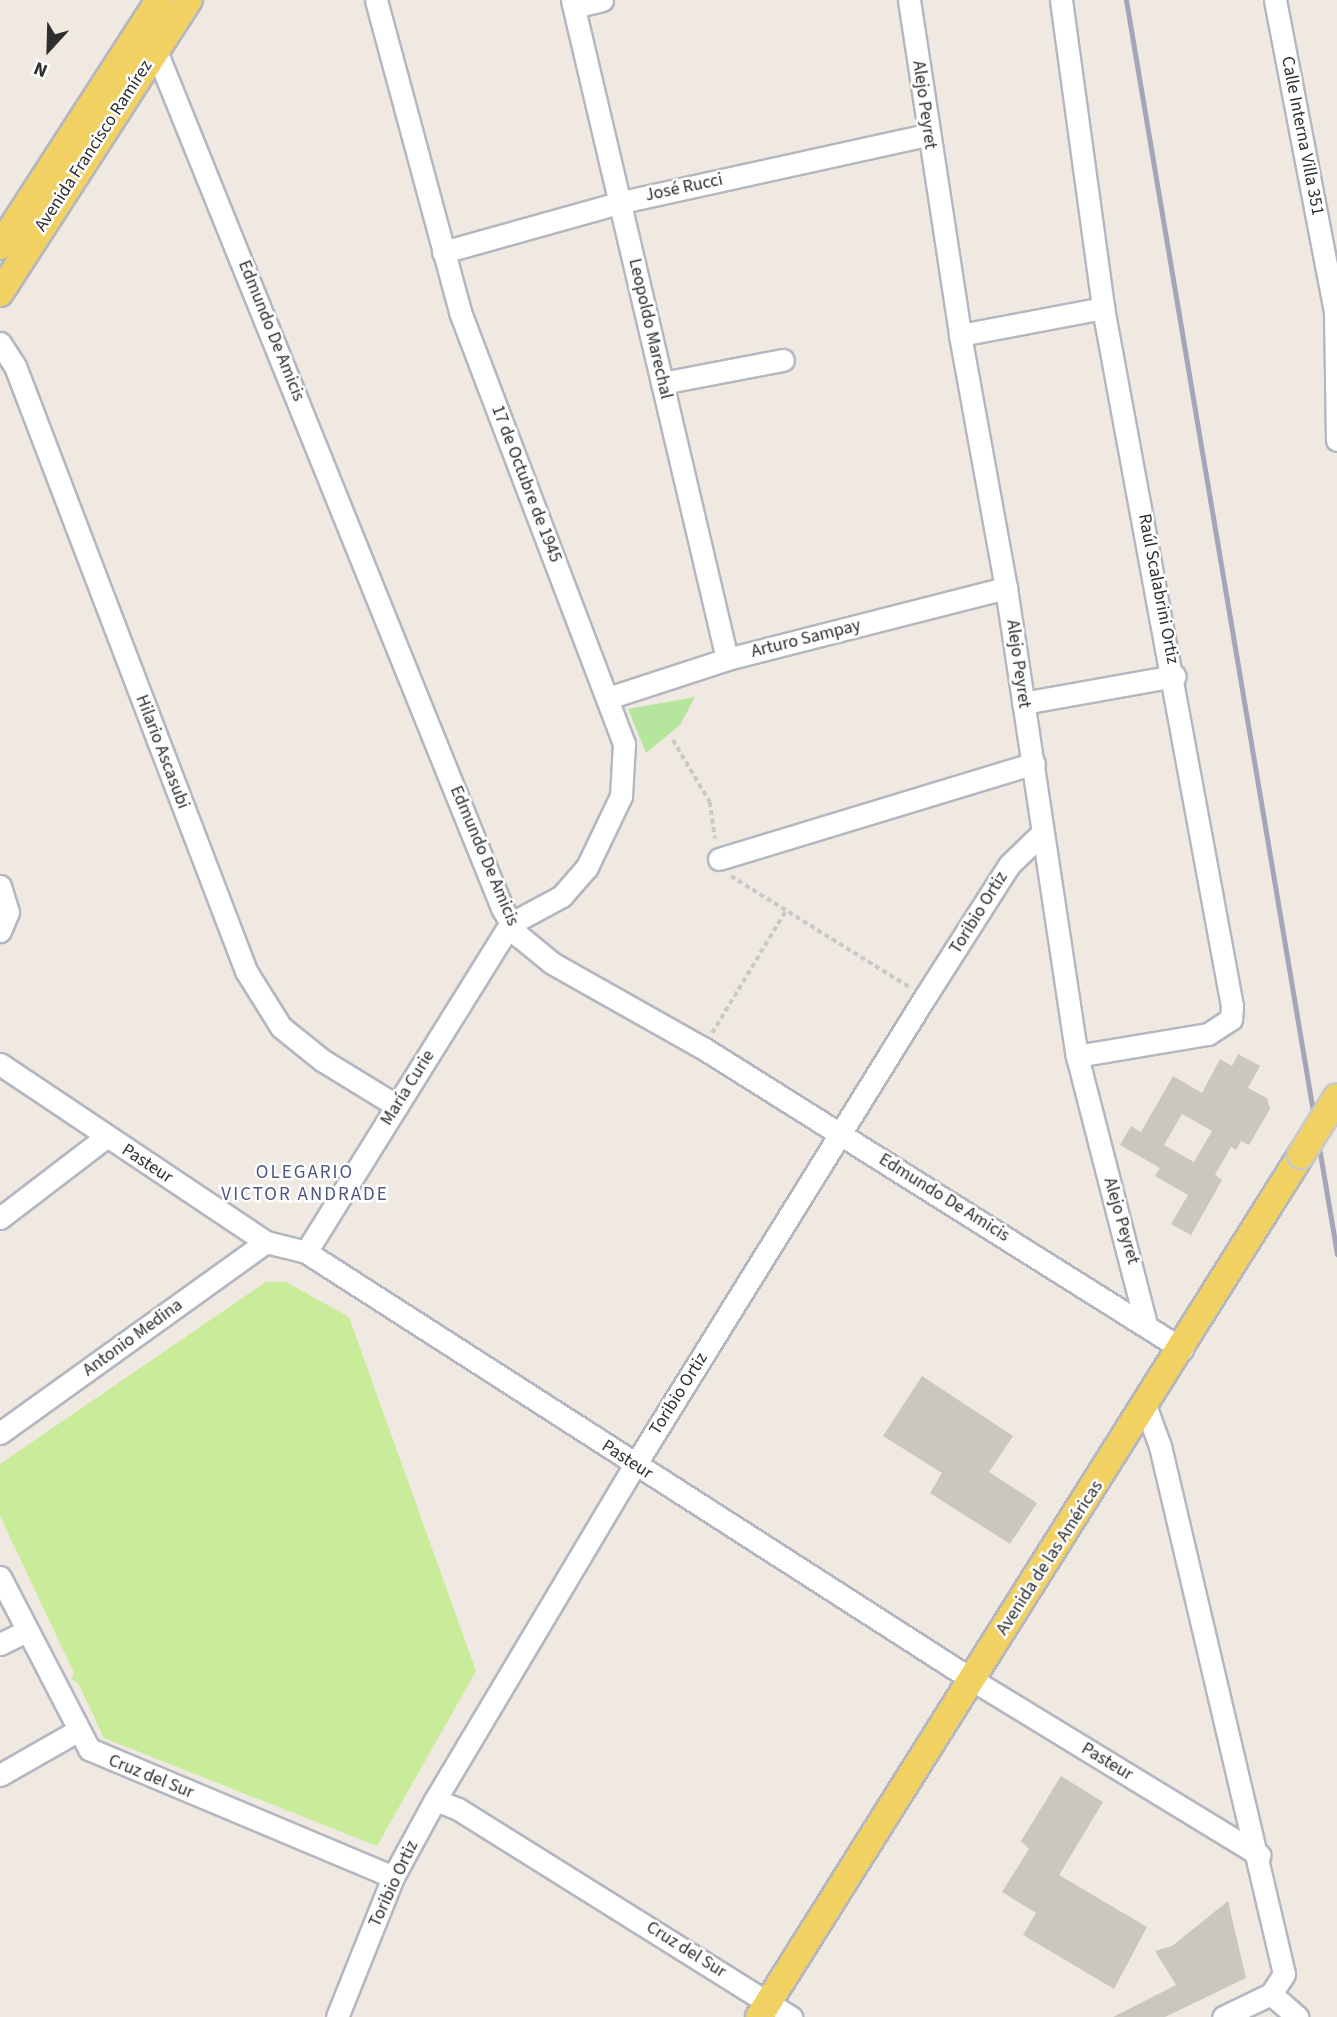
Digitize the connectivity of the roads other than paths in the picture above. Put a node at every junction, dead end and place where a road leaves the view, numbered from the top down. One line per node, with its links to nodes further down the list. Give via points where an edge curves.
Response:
1 (159, 0): 12 (main road, Avenida Francisco Ramírez)
2 (189, 0): 9 (main road, Avenida Francisco Ramírez)
3 (376, 0): 13 (street, 17 de Octubre de 1945)
4 (602, 0): 8 (street)
5 (1061, 0): 15 (street, Raúl Scalabrini Ortiz)
6 (1275, 0): 20 (street, Calle Interna Villa 351, via 1335,312)
7 (914, 2): 10 (street, Alejo Peyret)
8 (573, 4): 11 (street, Leopoldo Marechal)
9 (156, 51): 14 (main road, Avenida Francisco Ramírez); 30 (street, Edmundo De Amicis)
10 (928, 135): 11 (street, José Rucci); 16 (street, Alejo Peyret)
11 (622, 202): 13 (street, José Rucci); 19 (street, Leopoldo Marechal)
12 (0, 246)
13 (443, 252): 24 (street, 17 de Octubre de 1945, via 460,312)
14 (0, 293)
15 (1103, 307): 16 (street); 23 (street, Raúl Scalabrini Ortiz)
16 (960, 335): 21 (street, Alejo Peyret)
17 (0, 343): 35 (street, Hilario Ascasubi, via 15,366 246,971 281,1027 322,1060)
18 (783, 360): 19 (street)
19 (662, 383): 22 (street, Leopoldo Marechal)
20 (1337, 440)
21 (1006, 588): 22 (street, Arturo Sampay); 25 (street, Alejo Peyret)
22 (727, 659): 24 (street, Arturo Sampay)
23 (1174, 676): 25 (street); 32 (street, Raúl Scalabrini Ortiz, via 1231,1020 1208,1034)
24 (608, 698): 30 (street, 17 de Octubre de 1945, via 624,744 626,767 616,812 576,883 562,896)
25 (1023, 703): 26 (street, Alejo Peyret)
26 (1034, 763): 27 (street, Alejo Peyret); 28 (street)
27 (1042, 833): 32 (street, Alejo Peyret); 36 (street, Toribio Ortiz, via 1009,865)
28 (719, 859)
29 (0, 886): 31 (street, via 8,912)
30 (510, 924): 35 (street, María Curie); 36 (street, Edmundo De Amicis, via 532,950 552,963)
31 (0, 931)
32 (1077, 1056): 41 (street, Alejo Peyret)
33 (0, 1065): 37 (street, Pasteur)
34 (1337, 1097): 42 (main road, Avenida de las Américas, bridge)
35 (397, 1106): 40 (street, María Curie)
36 (842, 1134): 41 (street, Edmundo De Amicis); 45 (street, Toribio Ortiz)
37 (106, 1137): 38 (street); 39 (street, Pasteur)
38 (0, 1218)
39 (266, 1242): 40 (street, Pasteur); 44 (street, Antonio Medina)
40 (306, 1252): 45 (street, Pasteur)
41 (1146, 1324): 42 (street, Edmundo De Amicis)
42 (1182, 1349): 43 (main road, Avenida de las Américas)
43 (1146, 1408): 49 (main road, Avenida de las Américas); 53 (street, via 1160,1447)
44 (0, 1433)
45 (635, 1465): 49 (street, Pasteur); 52 (street, Toribio Ortiz)
46 (0, 1577): 47 (street, Cruz del Sur)
47 (27, 1632): 48 (street); 50 (street, Cruz del Sur)
48 (0, 1644)
49 (971, 1679): 53 (street, Pasteur); 56 (main road, Avenida de las Américas)
50 (77, 1731): 51 (street); 54 (street, Cruz del Sur, via 100,1756)
51 (0, 1775)
52 (435, 1800): 54 (street, Toribio Ortiz); 56 (street, Cruz del Sur, via 458,1809)
53 (1259, 1855): 55 (street, via 1284,1974)
54 (393, 1877): 57 (street, Toribio Ortiz)
55 (1270, 1994): 59 (street); 60 (street)
56 (764, 2010): 58 (street, Cruz del Sur)
57 (337, 2017)
58 (791, 2017)
59 (1223, 2017)
60 (1297, 2017)

